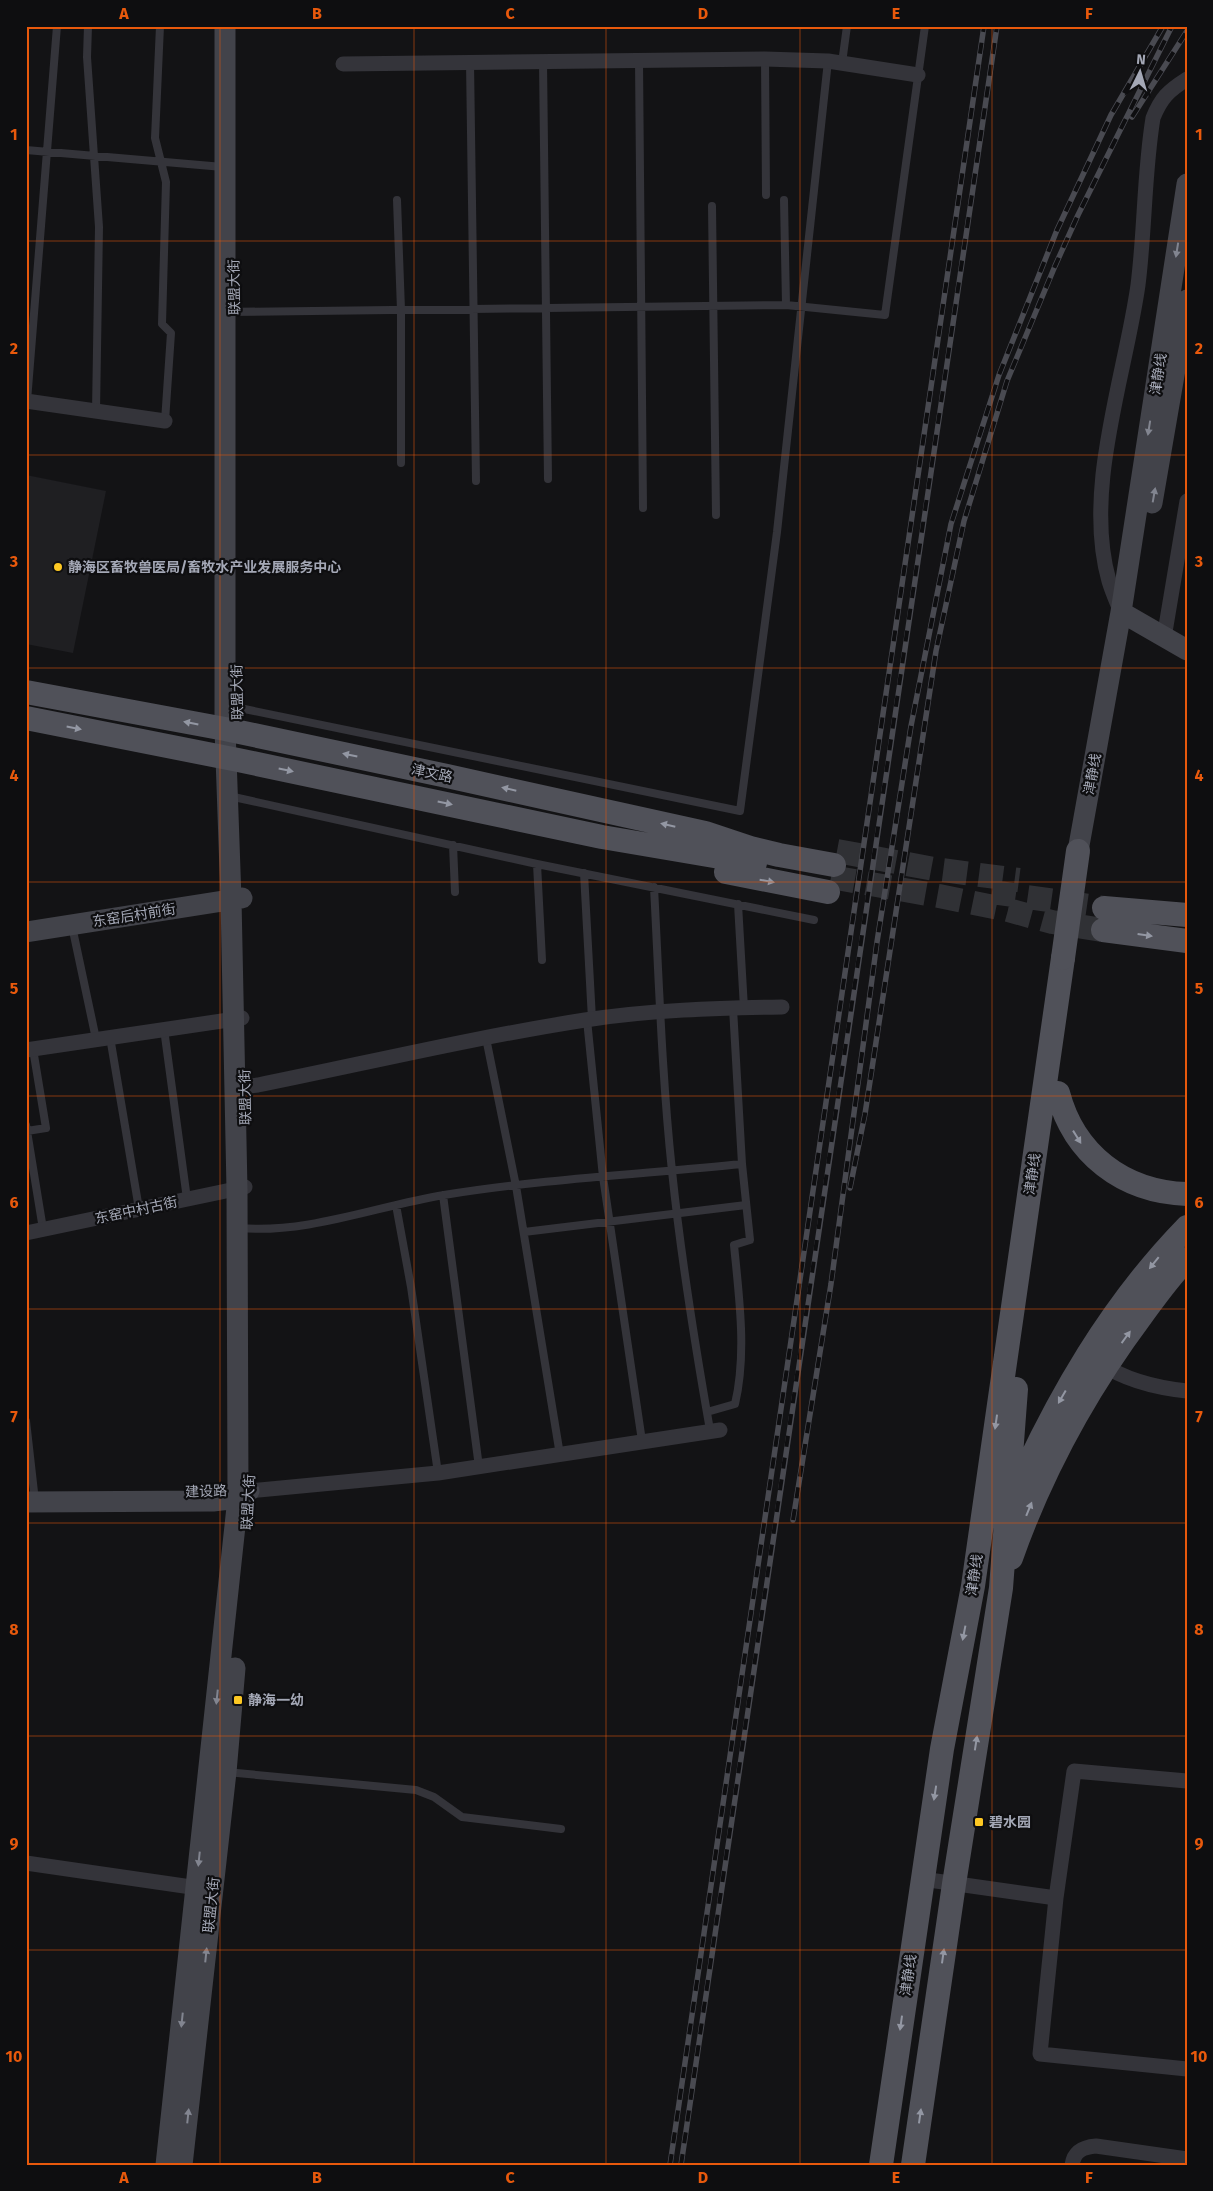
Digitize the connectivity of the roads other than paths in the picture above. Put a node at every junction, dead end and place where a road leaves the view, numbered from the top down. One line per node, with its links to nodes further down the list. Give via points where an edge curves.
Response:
1 (57, 26): 17 (lane)
2 (88, 26): 18 (lane, via 87,57)
3 (160, 26): 19 (lane, via 155,138)
4 (225, 26): 20 (main road)
5 (233, 26): 20 (main road, 联盟大街)
6 (847, 26): 12 (lane)
7 (925, 26): 14 (lane)
8 (765, 60): 9 (street); 12 (street); 22 (lane)
9 (639, 61): 11 (street); 30 (lane)
10 (470, 62): 11 (street); 13 (street); 32 (lane)
11 (543, 62): 31 (lane)
12 (835, 62): 14 (street); 29 (lane)
13 (343, 64)
14 (918, 75): 29 (lane, via 885,315)
15 (1187, 80): 44 (street, via 1171,89 1159,102 1153,118 1138,283 1103,473 1104,555 1109,581)
16 (26, 150): 17 (lane)
17 (47, 151): 18 (lane); 35 (lane)
18 (95, 156): 19 (lane); 36 (lane, via 99,228)
19 (160, 162): 20 (lane); 37 (lane, via 166,182 162,324 171,333)
20 (228, 167): 34 (main road, 联盟大街)
21 (1187, 184): 44 (main road, 津静线, one-way to 44)
22 (766, 195)
23 (396, 200): 33 (lane)
24 (784, 200): 27 (lane)
25 (712, 206): 28 (lane)
26 (1187, 300): 44 (main road, 津静线, one-way to 26)
27 (786, 305): 28 (lane); 29 (lane)
28 (714, 306): 30 (lane); 43 (lane)
29 (801, 306): 48 (lane, via 777,532 740,811)
30 (641, 307): 31 (lane); 42 (lane)
31 (546, 308): 32 (lane); 39 (lane)
32 (474, 309): 33 (lane); 40 (lane)
33 (401, 310): 34 (lane); 38 (lane)
34 (230, 312): 48 (main road, 联盟大街)
35 (26, 401): 36 (street)
36 (96, 411): 37 (street)
37 (165, 421)
38 (401, 463)
39 (548, 480)
40 (476, 481)
41 (1187, 501): 45 (street)
42 (643, 508)
43 (716, 515)
44 (1127, 616): 45 (main road); 54 (main road, 津静线)
45 (1164, 638): 46 (main road)
46 (1187, 650)
47 (26, 692): 50 (main road, 津文路, one-way to 47)
48 (231, 706): 50 (main road, 联盟大街)
49 (26, 718): 51 (main road, 津文路, one-way to 51)
50 (231, 731): 51 (main road, 联盟大街); 51 (main road, 津文路, one-way to 50, via 602,836 650,855 756,880 832,871 705,833)
51 (232, 758): 52 (main road, 联盟大街)
52 (233, 797): 53 (lane); 59 (main road, 联盟大街)
53 (453, 845): 55 (lane); 58 (lane)
54 (1085, 852): 66 (main road, 津静线)
55 (537, 864): 56 (lane); 67 (lane)
56 (584, 873): 57 (lane); 72 (lane)
57 (654, 887): 60 (lane); 70 (lane)
58 (455, 892)
59 (236, 899): 63 (main road, 东窑后村前街); 71 (main road, 联盟大街)
60 (738, 904): 62 (lane); 69 (lane)
61 (1187, 914): 65 (main road, one-way to 65, via 1105,911)
62 (814, 920)
63 (72, 924): 64 (main road, 东窑后村前街); 74 (lane)
64 (26, 932)
65 (1187, 941)
66 (1069, 959): 78 (main road, 津静线); 111 (main road, 津静线, one-way to 111)
67 (542, 960)
68 (782, 1007): 69 (street)
69 (738, 1008): 70 (street); 80 (lane)
70 (660, 1012): 72 (street); 81 (lane)
71 (238, 1018): 73 (street); 77 (main road, 联盟大街)
72 (589, 1019): 75 (street); 82 (lane)
73 (164, 1029): 74 (street); 87 (lane)
74 (103, 1038): 76 (street); 90 (lane)
75 (486, 1038): 77 (street); 83 (lane)
76 (30, 1050): 79 (lane, via 46,1128)
77 (240, 1087): 84 (main road, 联盟大街)
78 (1058, 1093): 85 (main road, one-way to 85, via 1063,1113 1081,1144 1108,1168 1147,1189); 110 (main road, 津静线, via 1014,1406)
79 (27, 1128): 95 (lane)
80 (742, 1164): 81 (lane); 89 (lane)
81 (672, 1171): 82 (lane); 91 (lane)
82 (604, 1177): 83 (lane); 92 (lane)
83 (516, 1186): 86 (lane); 96 (lane)
84 (242, 1188): 87 (street, 东窑中村古街); 94 (main road, 联盟大街)
85 (1187, 1194)
86 (443, 1195): 88 (lane); 106 (lane)
87 (187, 1199): 90 (street, 东窑中村古街)
88 (396, 1205): 94 (lane, via 300,1225); 107 (lane)
89 (746, 1205): 91 (lane); 101 (lane, via 750,1240 734,1245 740,1309 740,1384 734,1404)
90 (139, 1209): 95 (street, 东窑中村古街)
91 (677, 1213): 92 (lane); 101 (lane)
92 (610, 1221): 96 (lane); 104 (lane)
93 (1187, 1227): 99 (main road, one-way to 99, via 1162,1253 1113,1316)
94 (242, 1228): 108 (main road, 联盟大街)
95 (43, 1229): 97 (street, 东窑中村古街)
96 (524, 1232): 105 (lane)
97 (26, 1233)
98 (1187, 1259): 99 (main road, one-way to 98, via 1146,1310)
99 (1097, 1361): 100 (street, via 1150,1384); 110 (main road, one-way to 110, via 1049,1422); 112 (main road, one-way to 99, via 1030,1506 1073,1420)
100 (1187, 1390)
101 (707, 1412): 103 (lane)
102 (26, 1421): 109 (lane)
103 (715, 1430): 104 (street)
104 (642, 1442): 105 (street)
105 (560, 1455): 106 (street)
106 (479, 1467): 107 (street)
107 (438, 1473): 108 (street)
108 (242, 1493): 109 (main road, 建设路, via 213,1501); 113 (main road, 联盟大街)
109 (30, 1497)
110 (1006, 1512): 111 (main road); 112 (main road, 津静线)
111 (973, 1586): 117 (main road, 津静线, one-way to 117, via 942,1749)
112 (1001, 1588): 118 (main road, 津静线, one-way to 112)
113 (218, 1771): 115 (lane, via 416,1790 434,1797 462,1817); 119 (main road, 联盟大街)
114 (1187, 1781): 120 (street, via 1074,1771)
115 (561, 1830)
116 (26, 1863): 119 (street)
117 (922, 1879): 118 (street); 125 (main road, 津静线, one-way to 125)
118 (954, 1884): 120 (street); 126 (main road, 津静线, one-way to 118)
119 (204, 1889): 123 (main road, one-way to 123); 124 (main road, 联盟大街, one-way to 119)
120 (1056, 1898): 121 (street, via 1040,2054)
121 (1187, 2069)
122 (1187, 2159): 127 (street, via 1096,2146 1078,2151)
123 (166, 2165)
124 (182, 2165)
125 (881, 2165)
126 (913, 2165)
127 (1072, 2165)

